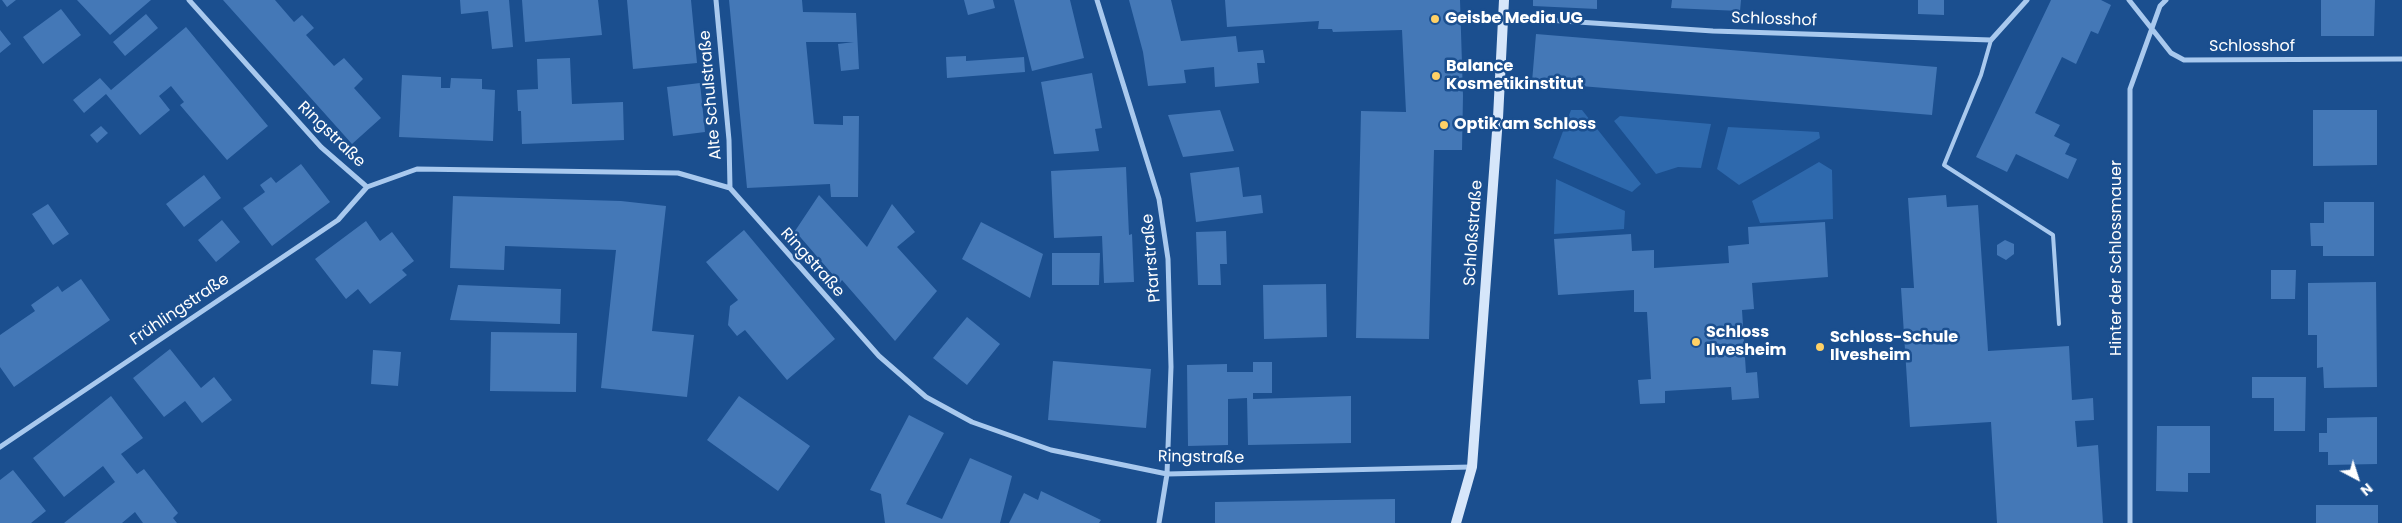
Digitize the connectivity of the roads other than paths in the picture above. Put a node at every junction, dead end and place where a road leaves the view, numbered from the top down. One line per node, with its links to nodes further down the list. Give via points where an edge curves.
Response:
1 (189, 0): 12 (street, Ringstraße, via 322,147)
2 (716, 0): 13 (street, Alte Schulstraße, via 729,140)
3 (1097, 0): 17 (street, Pfarrstraße, via 1159,199 1168,259)
4 (1504, 0): 8 (main road, Schloßstraße)
5 (2027, 0): 10 (street)
6 (2129, 0): 9 (street, Schlosshof)
7 (2166, 0): 9 (street, Hinter der Schlossmauer, via 2160,6)
8 (1503, 17): 10 (street, Schlosshof, via 1713,31); 16 (main road, Schloßstraße)
9 (2152, 29): 11 (street, Schlosshof, via 2171,52 2184,60); 20 (street, Hinter der Schlossmauer, via 2130,89)
10 (1991, 40): 14 (lane, via 1981,75 1944,165 2053,235)
11 (2402, 59)
12 (367, 187): 13 (street, Ringstraße, via 418,169 678,173); 15 (street, Frühlingstraße, via 338,220)
13 (730, 188): 17 (street, Ringstraße, via 879,356 926,397 972,422 1051,450)
14 (2059, 324)
15 (0, 447)
16 (1472, 467): 17 (street, Ringstraße); 18 (main road, Schloßstraße)
17 (1167, 474): 19 (street, Pfarrstraße)
18 (1458, 522)
19 (1159, 523)
20 (2130, 523)

